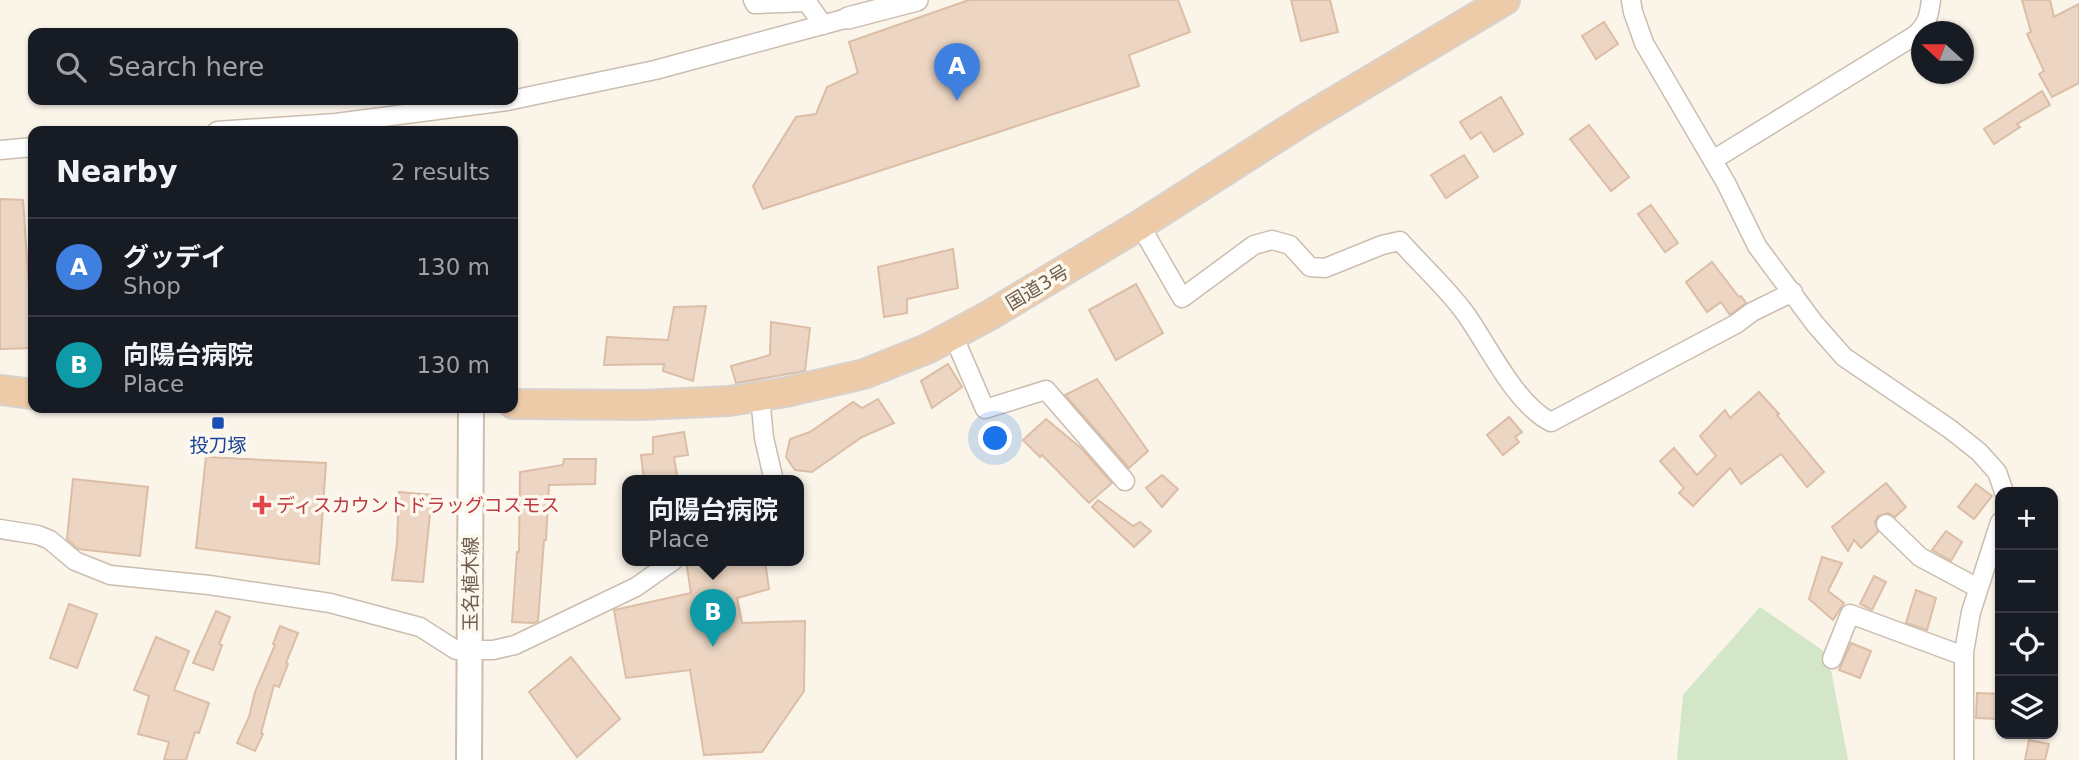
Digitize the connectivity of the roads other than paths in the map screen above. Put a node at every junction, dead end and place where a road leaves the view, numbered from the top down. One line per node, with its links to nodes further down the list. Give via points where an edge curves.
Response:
1 (753, 0): 7 (street, via 755,4 807,2)
2 (917, 0): 6 (street)
3 (1505, 0): 14 (highway, 国道3号)
4 (1631, 0): 13 (street, via 1644,43)
5 (1931, 0): 13 (street, via 1928,21 1921,31)
6 (848, 18): 7 (street)
7 (823, 25): 8 (street, via 655,70)
8 (518, 99)
9 (476, 105): 10 (street)
10 (291, 126)
11 (28, 147): 12 (street)
12 (0, 150)
13 (1713, 160): 15 (street, via 1757,246)
14 (1140, 225): 15 (street, via 1182,298 1254,246 1272,240 1290,245 1310,267 1325,268 1400,241 1463,311 1517,392 1551,422); 16 (highway, 国道3号)
15 (1793, 292): 26 (street, via 1844,357 1979,452 1997,472)
16 (953, 335): 20 (highway, 国道3号, via 864,374); 25 (street, via 985,409 1046,390)
17 (0, 390): 18 (highway)
18 (28, 395)
19 (28, 396): 21 (highway)
20 (760, 396): 22 (highway, 国道3号, via 641,405); 24 (street)
21 (0, 398)
22 (518, 404)
23 (471, 413): 32 (main road, 玉名植木線)
24 (773, 475)
25 (1125, 481)
26 (2002, 487)
27 (1886, 524): 31 (street, via 1920,557)
28 (0, 529): 32 (street, via 50,540 75,561 110,575 330,603 420,627 456,650)
29 (1995, 537): 31 (street)
30 (666, 566): 32 (street, via 636,587 515,645)
31 (1978, 588): 33 (street)
32 (470, 651): 35 (main road, 玉名植木線)
33 (1965, 656): 34 (street, via 1850,614); 36 (street)
34 (1832, 659)
35 (469, 760)
36 (1964, 760)

